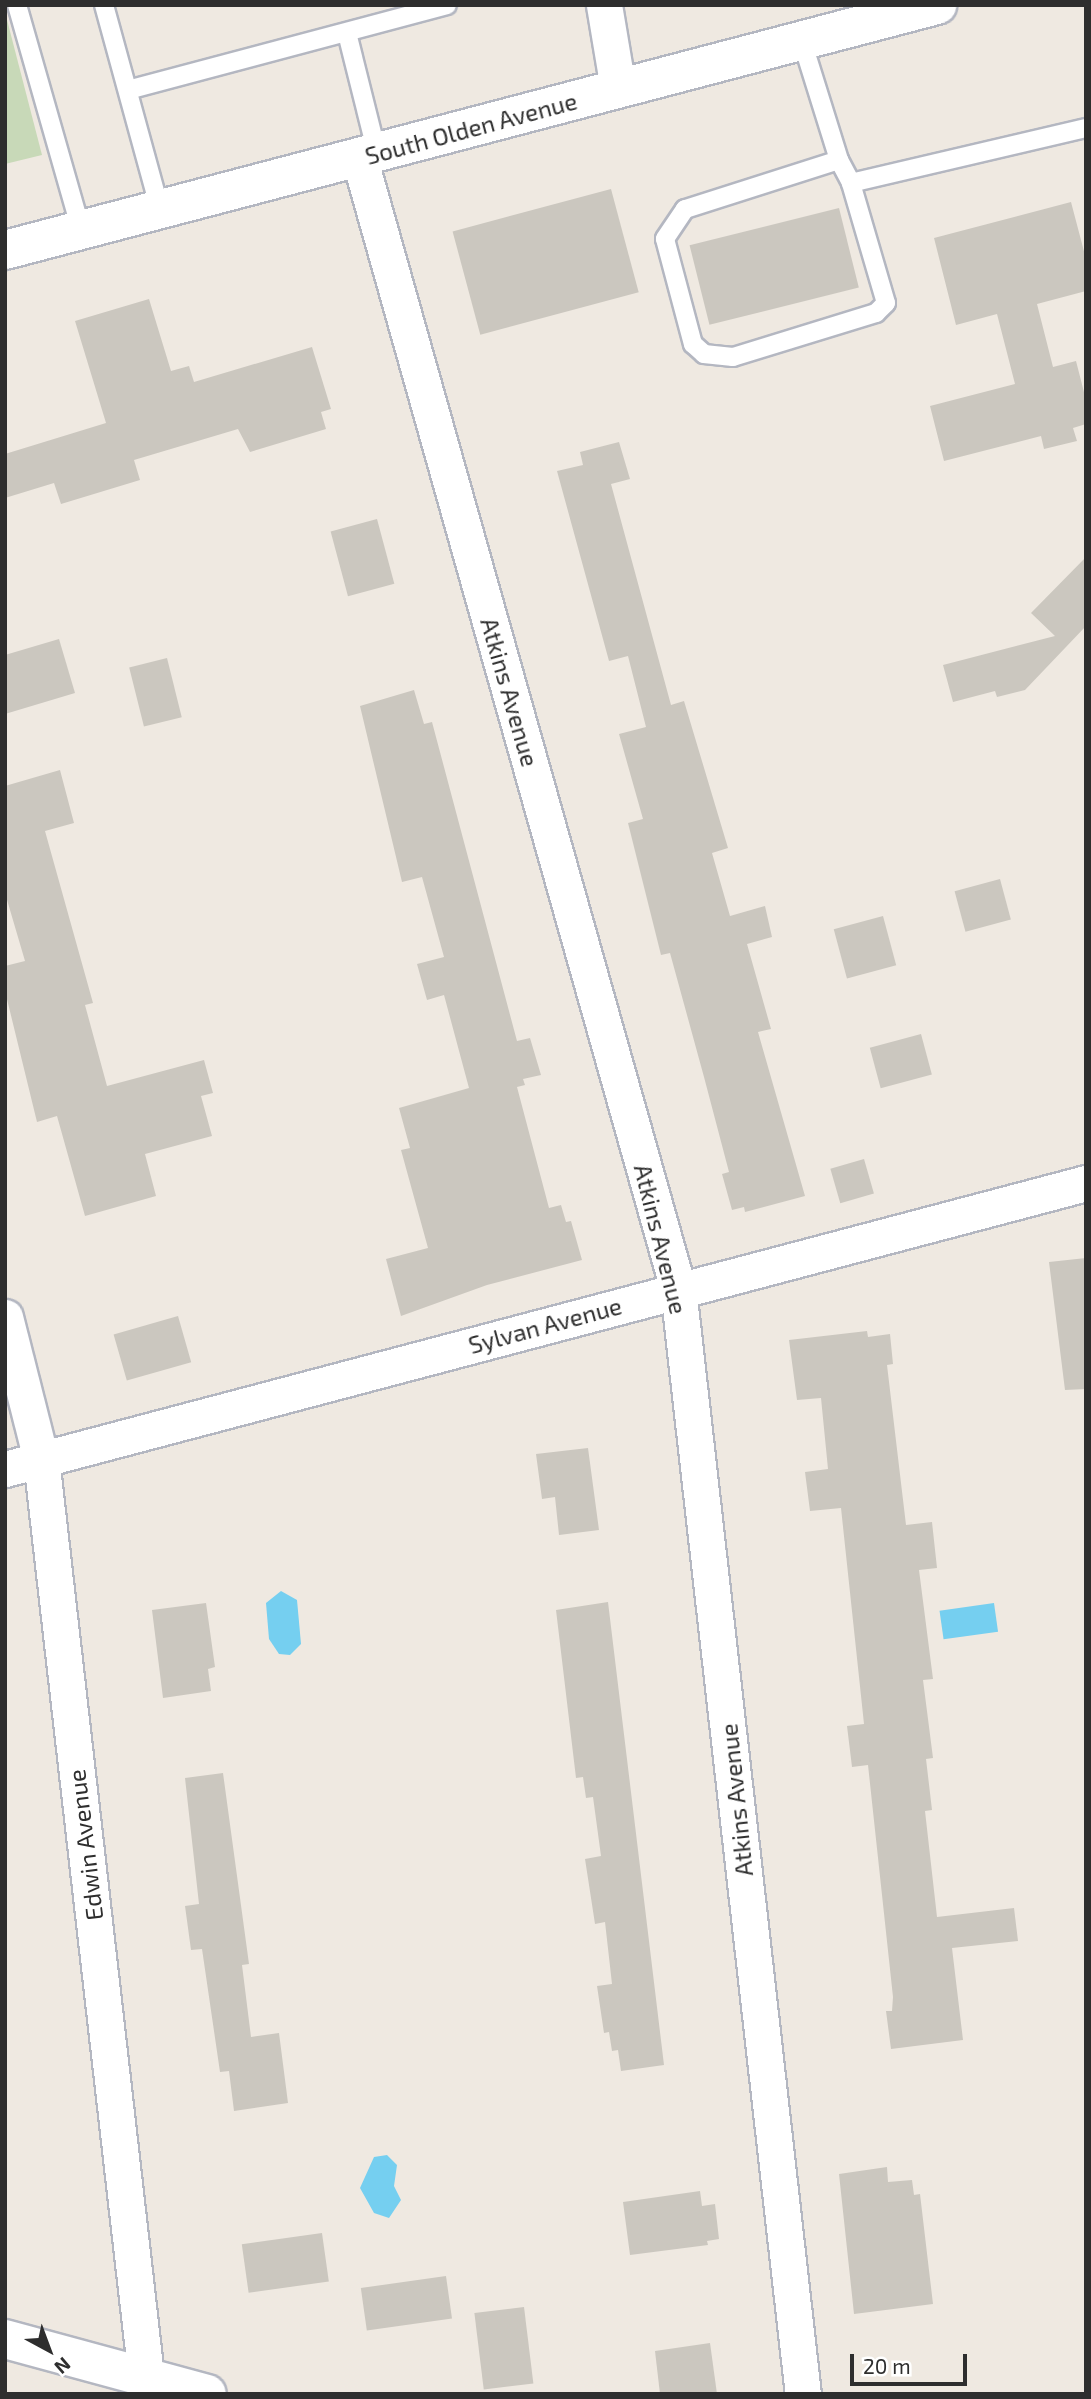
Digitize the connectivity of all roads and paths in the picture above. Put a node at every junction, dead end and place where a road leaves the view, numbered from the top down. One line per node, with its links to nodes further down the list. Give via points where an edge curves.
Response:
1 (17, 5): 15 (lane)
2 (104, 5): 9 (lane)
3 (447, 5): 6 (lane)
4 (604, 5): 8 (street)
5 (937, 5): 7 (main road, South Olden Avenue)
6 (347, 33): 9 (lane); 11 (lane)
7 (802, 41): 8 (main road, South Olden Avenue); 12 (lane)
8 (618, 89): 11 (main road, South Olden Avenue)
9 (128, 90): 14 (lane)
10 (1086, 128): 13 (lane)
11 (368, 155): 14 (main road, South Olden Avenue); 18 (street, Atkins Avenue)
12 (839, 160): 13 (lane); 13 (lane, via 685,209 665,239 693,344 704,354 733,357 876,313 887,303)
13 (851, 183)
14 (160, 210): 15 (main road, South Olden Avenue)
15 (81, 230): 16 (main road, South Olden Avenue)
16 (5, 250)
17 (1086, 1183): 18 (street, Sylvan Avenue)
18 (678, 1289): 20 (street, Sylvan Avenue); 25 (street, Atkins Avenue)
19 (5, 1317): 20 (street, Edwin Avenue)
20 (41, 1459): 21 (street, Sylvan Avenue); 23 (street, Edwin Avenue)
21 (5, 1469)
22 (5, 2339): 23 (main road)
23 (146, 2377): 24 (main road)
24 (207, 2394)
25 (803, 2394)

